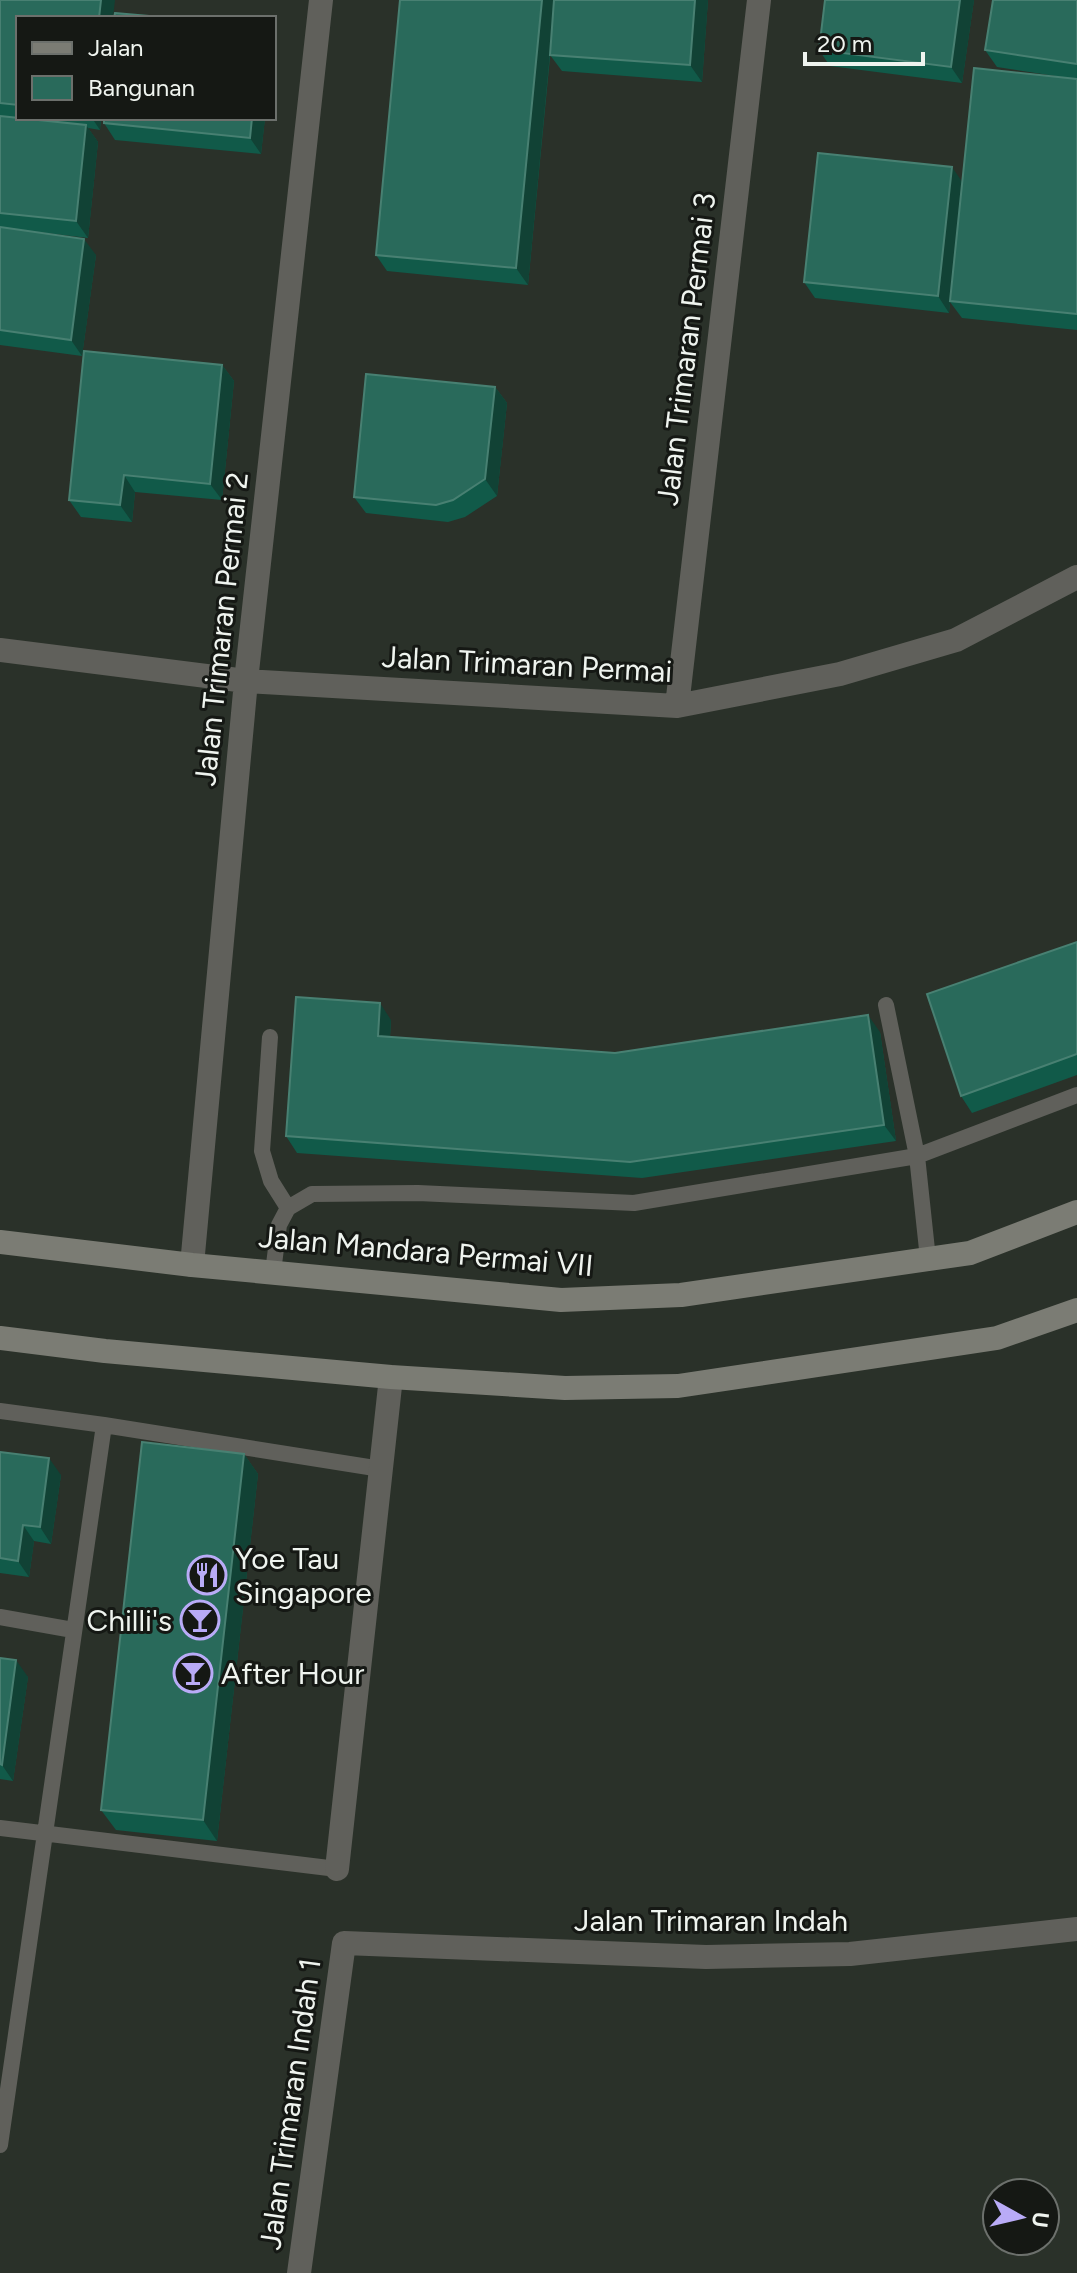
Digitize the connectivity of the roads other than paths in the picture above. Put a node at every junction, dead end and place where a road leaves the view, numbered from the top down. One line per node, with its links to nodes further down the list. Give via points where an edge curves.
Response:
1 (321, 0): 5 (street, Jalan Trimaran Permai 2)
2 (759, 0): 6 (street, Jalan Trimaran Permai 3)
3 (1077, 577): 6 (street, Jalan Trimaran Permai, via 956,640 840,674)
4 (0, 650): 5 (street, Jalan Trimaran Permai)
5 (246, 681): 6 (street, Jalan Trimaran Permai); 15 (street, Jalan Trimaran Permai 2)
6 (677, 706)
7 (886, 1005): 10 (lane)
8 (270, 1037): 11 (lane, via 262,1151 271,1181)
9 (1077, 1095): 10 (lane)
10 (917, 1156): 11 (lane, via 634,1203 312,1194); 14 (lane)
11 (288, 1208): 16 (lane, via 279,1225)
12 (1077, 1212): 14 (main road, Jalan Mandara Permai VII, via 970,1253)
13 (0, 1242): 15 (main road, Jalan Mandara Permai VII)
14 (928, 1259): 16 (main road, Jalan Mandara Permai VII, via 681,1295 561,1300)
15 (192, 1265): 16 (main road, Jalan Mandara Permai VII)
16 (273, 1272)
17 (1077, 1310): 19 (main road, via 997,1338 678,1386 565,1388)
18 (0, 1338): 19 (main road)
19 (391, 1377): 22 (street)
20 (0, 1411): 21 (lane)
21 (104, 1425): 22 (lane); 24 (lane)
22 (381, 1469): 27 (street)
23 (0, 1617): 24 (lane)
24 (73, 1630): 26 (lane)
25 (0, 1828): 26 (lane)
26 (43, 1834): 27 (lane); 30 (lane)
27 (337, 1869)
28 (1077, 1929): 29 (street, Jalan Trimaran Indah, via 850,1954 706,1957)
29 (344, 1943): 31 (street, Jalan Trimaran Indah 1)
30 (0, 2145)
31 (299, 2273)

